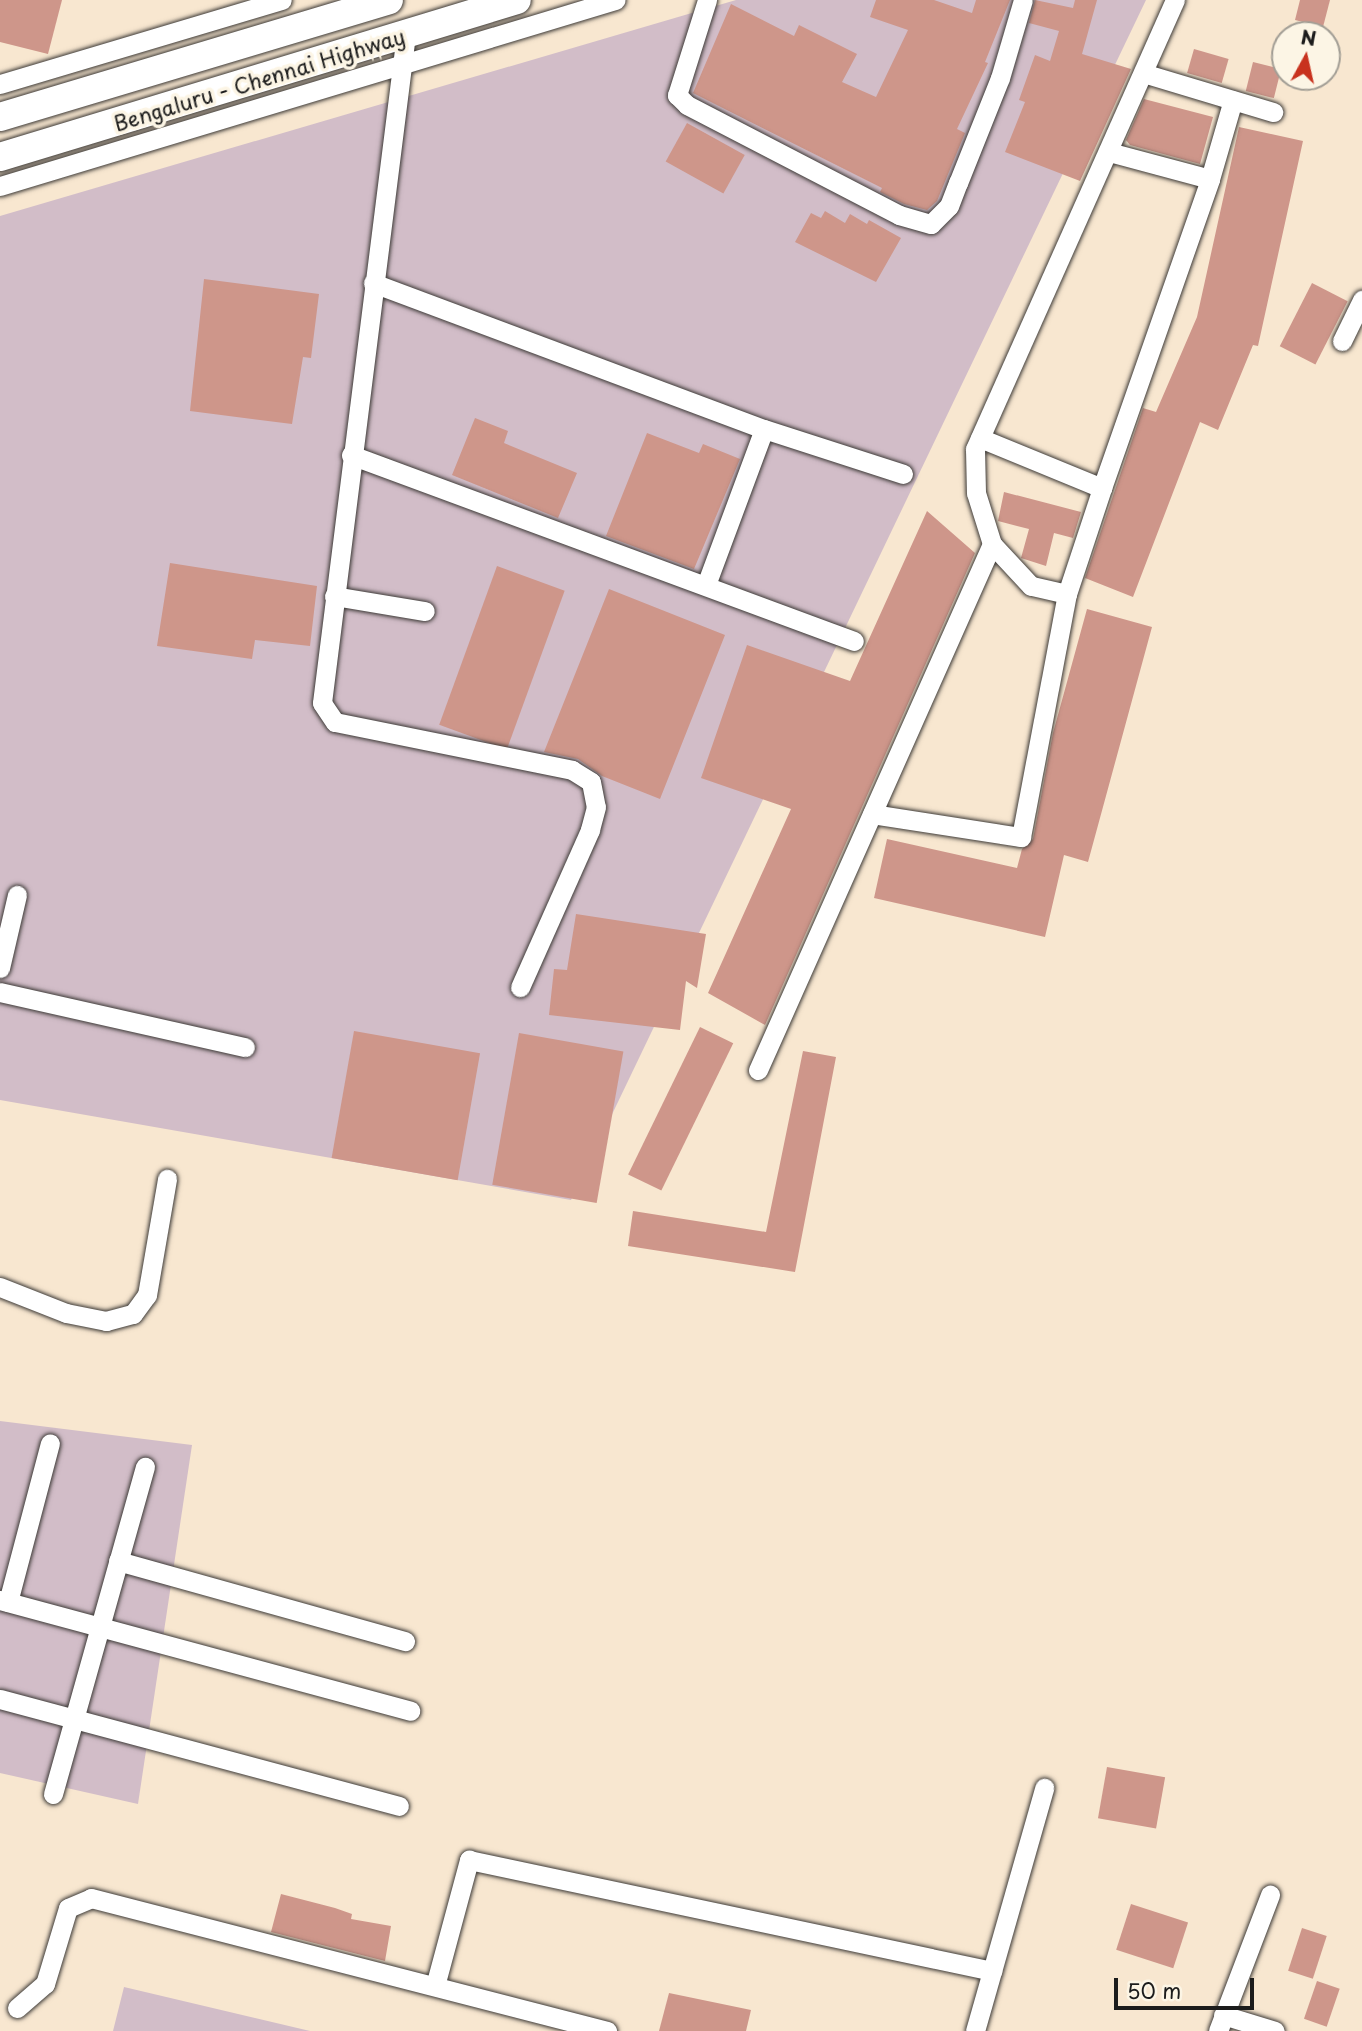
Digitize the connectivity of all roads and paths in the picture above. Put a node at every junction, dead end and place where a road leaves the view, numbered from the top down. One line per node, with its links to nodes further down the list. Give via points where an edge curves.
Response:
1 (282, 0): 12 (street)
2 (388, 0): 15 (highway, Bengaluru - Chennai Highway)
3 (517, 0): 9 (highway, Bengaluru - Chennai Highway)
4 (615, 0): 8 (street)
5 (707, 0): 6 (street, via 677,95 687,105 899,215 931,224 954,194 1000,78)
6 (1023, 0)
7 (1175, 0): 11 (street)
8 (577, 5): 10 (street)
9 (406, 34): 10 (street); 17 (highway, Bengaluru - Chennai Highway)
10 (404, 63): 19 (street); 20 (street)
11 (1143, 73): 13 (street); 16 (street)
12 (0, 85)
13 (1233, 100): 14 (street); 18 (street)
14 (1273, 112)
15 (0, 117)
16 (1109, 152): 18 (street); 24 (street)
17 (0, 157)
18 (1210, 179): 27 (street)
19 (0, 186)
20 (373, 283): 23 (street); 25 (street)
21 (1362, 300): 22 (street)
22 (1342, 341)
23 (764, 429): 26 (street); 29 (street)
24 (980, 438): 27 (street); 28 (street, via 975,449 976,493)
25 (351, 455): 29 (street); 31 (street)
26 (903, 474)
27 (1102, 488): 30 (street)
28 (992, 544): 30 (street, via 1031,586); 34 (street)
29 (706, 585): 33 (street)
30 (1067, 594): 34 (street, via 1021,837)
31 (334, 596): 32 (street); 37 (street, via 322,703 335,722 572,769 596,790 596,807)
32 (425, 611)
33 (854, 640)
34 (872, 814): 40 (street)
35 (17, 895): 36 (street)
36 (0, 968)
37 (520, 987)
38 (0, 992): 39 (street)
39 (245, 1047)
40 (758, 1070)
41 (167, 1179): 42 (street, via 147,1295 133,1314 106,1321 66,1313)
42 (0, 1287)
43 (50, 1443): 46 (street)
44 (145, 1467): 45 (street)
45 (118, 1561): 47 (street); 48 (street)
46 (4, 1601): 47 (street)
47 (99, 1627): 50 (street); 51 (street)
48 (405, 1641)
49 (0, 1699): 51 (street)
50 (410, 1711)
51 (74, 1719): 53 (street); 54 (street)
52 (1044, 1788): 56 (street)
53 (52, 1794)
54 (399, 1806)
55 (1270, 1895): 59 (street)
56 (992, 1971): 57 (street, via 469,1860); 61 (street)
57 (435, 1986): 58 (street, via 91,1898 68,1908 45,1984); 60 (street)
58 (17, 2008)
59 (1220, 2023): 62 (street)
60 (607, 2031)
61 (975, 2031)
62 (1275, 2031)

